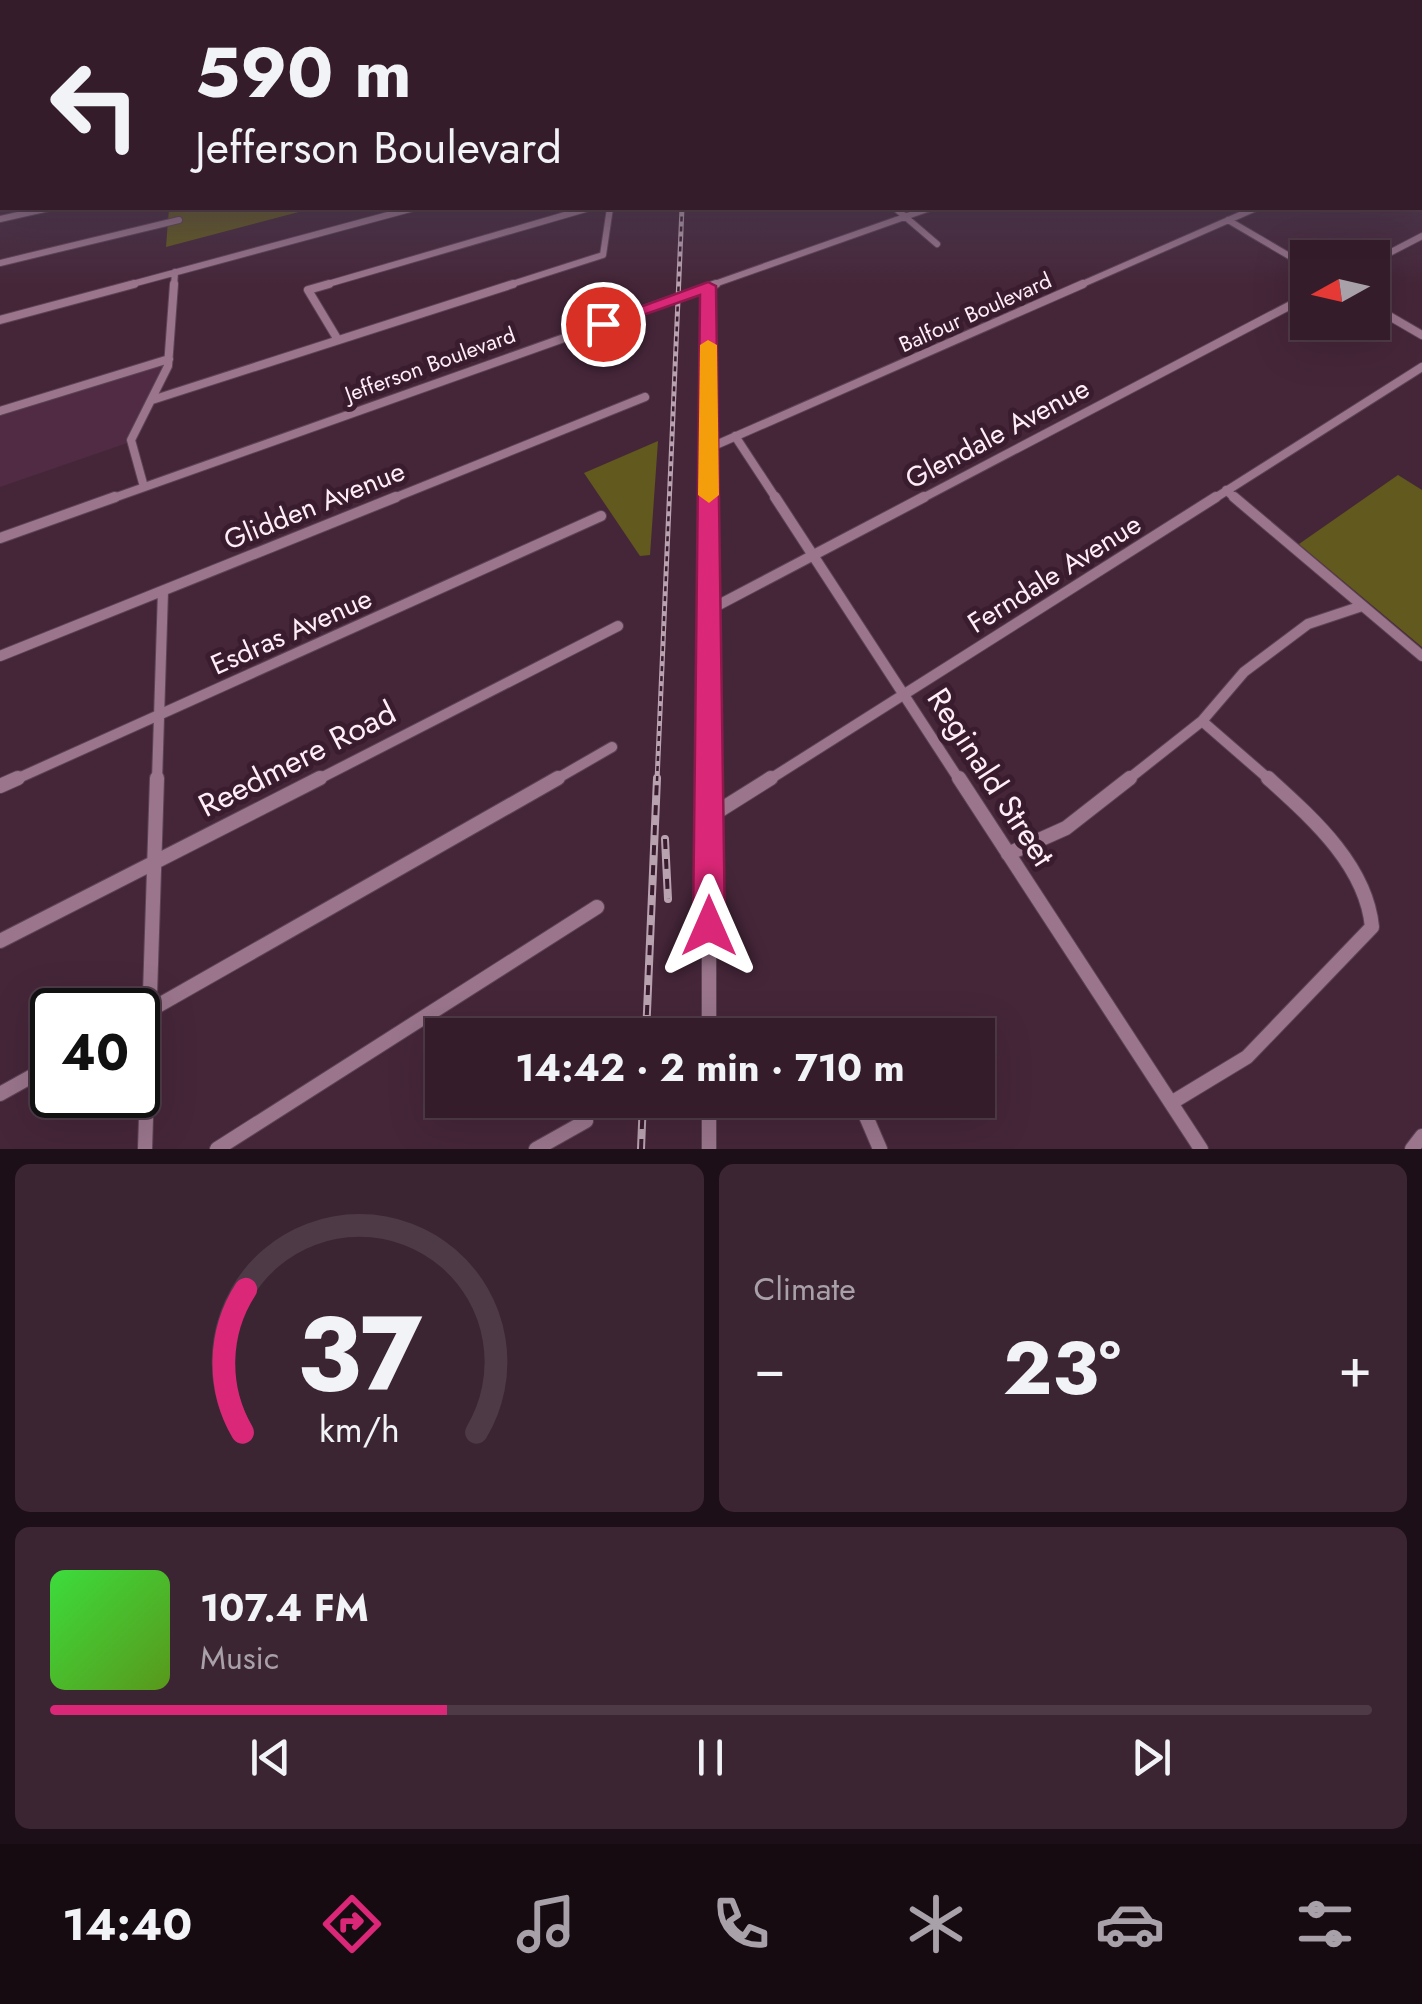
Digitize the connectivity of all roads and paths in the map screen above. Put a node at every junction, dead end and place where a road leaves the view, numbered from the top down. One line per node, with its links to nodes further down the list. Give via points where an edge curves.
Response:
1 (40, 210): 9 (street)
2 (407, 210): 17 (street)
3 (582, 210): 23 (street, via 308,290)
4 (610, 210): 23 (street, via 603,255)
5 (898, 210): 8 (street)
6 (924, 210): 8 (street, Jefferson Boulevard)
7 (1251, 210): 11 (street, Balfour Boulevard)
8 (905, 216): 13 (street); 18 (street, Jefferson Boulevard)
9 (0, 219)
10 (179, 220): 16 (street)
11 (1228, 220): 15 (street); 29 (street, Balfour Boulevard)
12 (1422, 236): 14 (street)
13 (937, 244)
14 (1390, 253)
15 (1290, 257)
16 (0, 263)
17 (175, 272): 21 (street); 24 (street)
18 (708, 286): 30 (street); 31 (street, Jefferson Boulevard)
19 (1290, 305): 35 (street, Glendale Avenue)
20 (1390, 316): 22 (street)
21 (0, 320)
22 (1422, 335)
23 (338, 340): 27 (street)
24 (169, 359): 27 (street); 28 (street)
25 (1422, 366): 32 (street, Ferndale Avenue)
26 (645, 396): 36 (street, Glidden Avenue)
27 (152, 400): 31 (street, via 132,440)
28 (0, 411)
29 (736, 436): 30 (street, Balfour Boulevard); 35 (street, Reginald Street)
30 (709, 448): 38 (street)
31 (144, 487): 34 (street, Jefferson Boulevard)
32 (1226, 490): 37 (street); 42 (street, Ferndale Avenue)
33 (601, 516): 43 (street, Esdras Avenue)
34 (0, 538)
35 (813, 554): 38 (street, Glendale Avenue); 42 (street, Reginald Street)
36 (162, 591): 40 (street, Glidden Avenue); 43 (street)
37 (1362, 606): 41 (street); 44 (street, via 1308,624 1244,672)
38 (709, 610): 47 (street)
39 (618, 626): 49 (street, Reedmere Road)
40 (0, 656)
41 (1422, 656)
42 (904, 694): 47 (street, Ferndale Avenue); 48 (street, Reginald Street)
43 (160, 714): 46 (street, Esdras Avenue); 49 (street)
44 (1202, 721): 48 (street, via 1066,828); 57 (street, via 1299,805 1367,889 1375,910 1372,928 1246,1057)
45 (612, 747): 53 (street)
46 (0, 786)
47 (709, 817): 54 (street)
48 (1008, 854): 57 (street, Reginald Street)
49 (154, 862): 51 (street, Reedmere Road); 52 (street)
50 (597, 907): 64 (street)
51 (0, 941)
52 (146, 988)
53 (160, 1004)
54 (709, 1018)
55 (30, 1077): 56 (street)
56 (0, 1094)
57 (1170, 1103): 68 (street, Reginald Street)
58 (146, 1118): 63 (street)
59 (709, 1118): 66 (street)
60 (866, 1118): 67 (street)
61 (586, 1121): 65 (street)
62 (1422, 1136): 69 (street)
63 (146, 1149)
64 (217, 1149)
65 (536, 1149)
66 (709, 1149)
67 (880, 1149)
68 (1201, 1149)
69 (1412, 1149)

